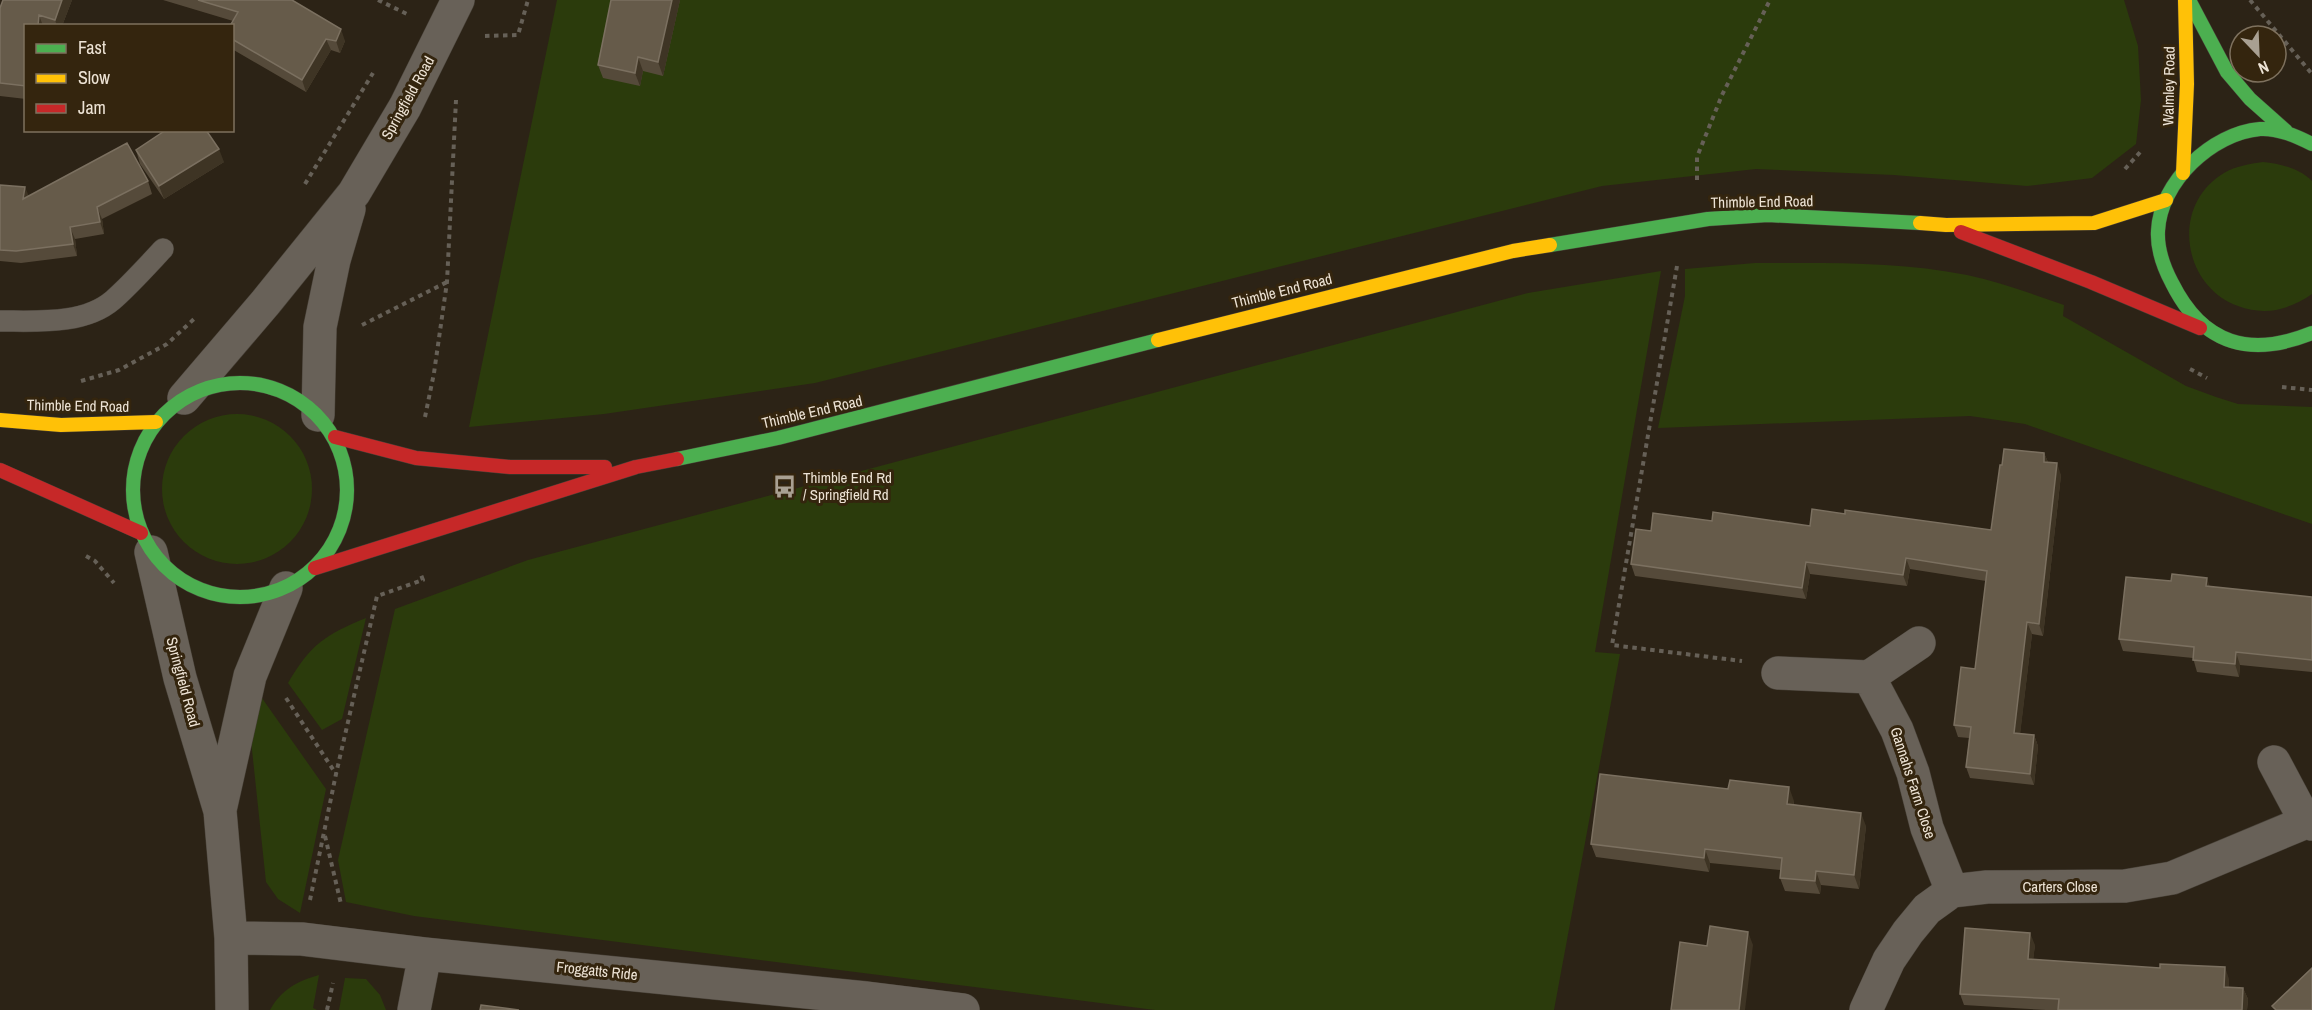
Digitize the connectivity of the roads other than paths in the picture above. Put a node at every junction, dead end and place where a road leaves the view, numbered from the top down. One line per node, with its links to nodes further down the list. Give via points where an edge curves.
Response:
1 (458, 0): 6 (street, Springfield Road, via 405,107)
2 (2187, 0): 3 (street, Walmley Road, via 2227,72); 5 (street, Walmley Road)
3 (2286, 131): 4 (street); 5 (street, via 2259,129 2231,137 2206,150)
4 (2312, 144)
5 (2183, 173): 7 (street)
6 (354, 193): 14 (street, Springfield Road); 17 (street, Springfield Road, via 320,327)
7 (2166, 200): 8 (street, Thimble End Road, via 2094,223); 12 (street, via 2157,228 2161,260 2174,291)
8 (1946, 225): 12 (street, Thimble End Road); 18 (street, Thimble End Road, via 1768,215 1718,218 1513,251 778,438)
9 (163, 249): 10 (lane, via 112,301 85,315 50,321)
10 (0, 321)
11 (2312, 333): 13 (street, Thimble End Road)
12 (2214, 334): 13 (street, Thimble End Road, via 2259,348)
13 (2306, 343)
14 (184, 398): 16 (street); 17 (street, via 220,385 254,384 287,393)
15 (0, 420): 16 (street, Thimble End Road, via 71,425)
16 (156, 422): 20 (street, via 135,464 132,485 134,509)
17 (326, 426): 18 (street, Thimble End Road, via 416,458 510,467); 21 (street, via 348,483 344,521 335,542)
18 (636, 466): 21 (street, Thimble End Road)
19 (0, 470): 20 (street)
20 (146, 543): 22 (street, via 184,583 204,592 255,597); 27 (street, Springfield Road, via 180,678)
21 (315, 568): 22 (street)
22 (286, 588): 27 (street, Springfield Road, via 250,676)
23 (1919, 643): 25 (street)
24 (1778, 673): 25 (street)
25 (1869, 677): 29 (street, Gannahs Farm Close, via 1898,729 1927,828)
26 (2274, 762): 28 (street, Carters Close)
27 (220, 811): 30 (street, Springfield Road)
28 (2309, 823): 29 (street, Carters Close, via 2172,878 2125,886)
29 (1952, 891): 36 (street, Carters Close, via 1926,909 1908,932 1889,960)
30 (231, 938): 31 (street, Froggatts Ride, via 302,939); 33 (street, Springfield Road)
31 (425, 954): 32 (street, Froggatts Ride); 34 (street)
32 (864, 1004): 35 (street, Froggatts Ride)
33 (232, 1010)
34 (414, 1010)
35 (963, 1010)
36 (1866, 1010)

